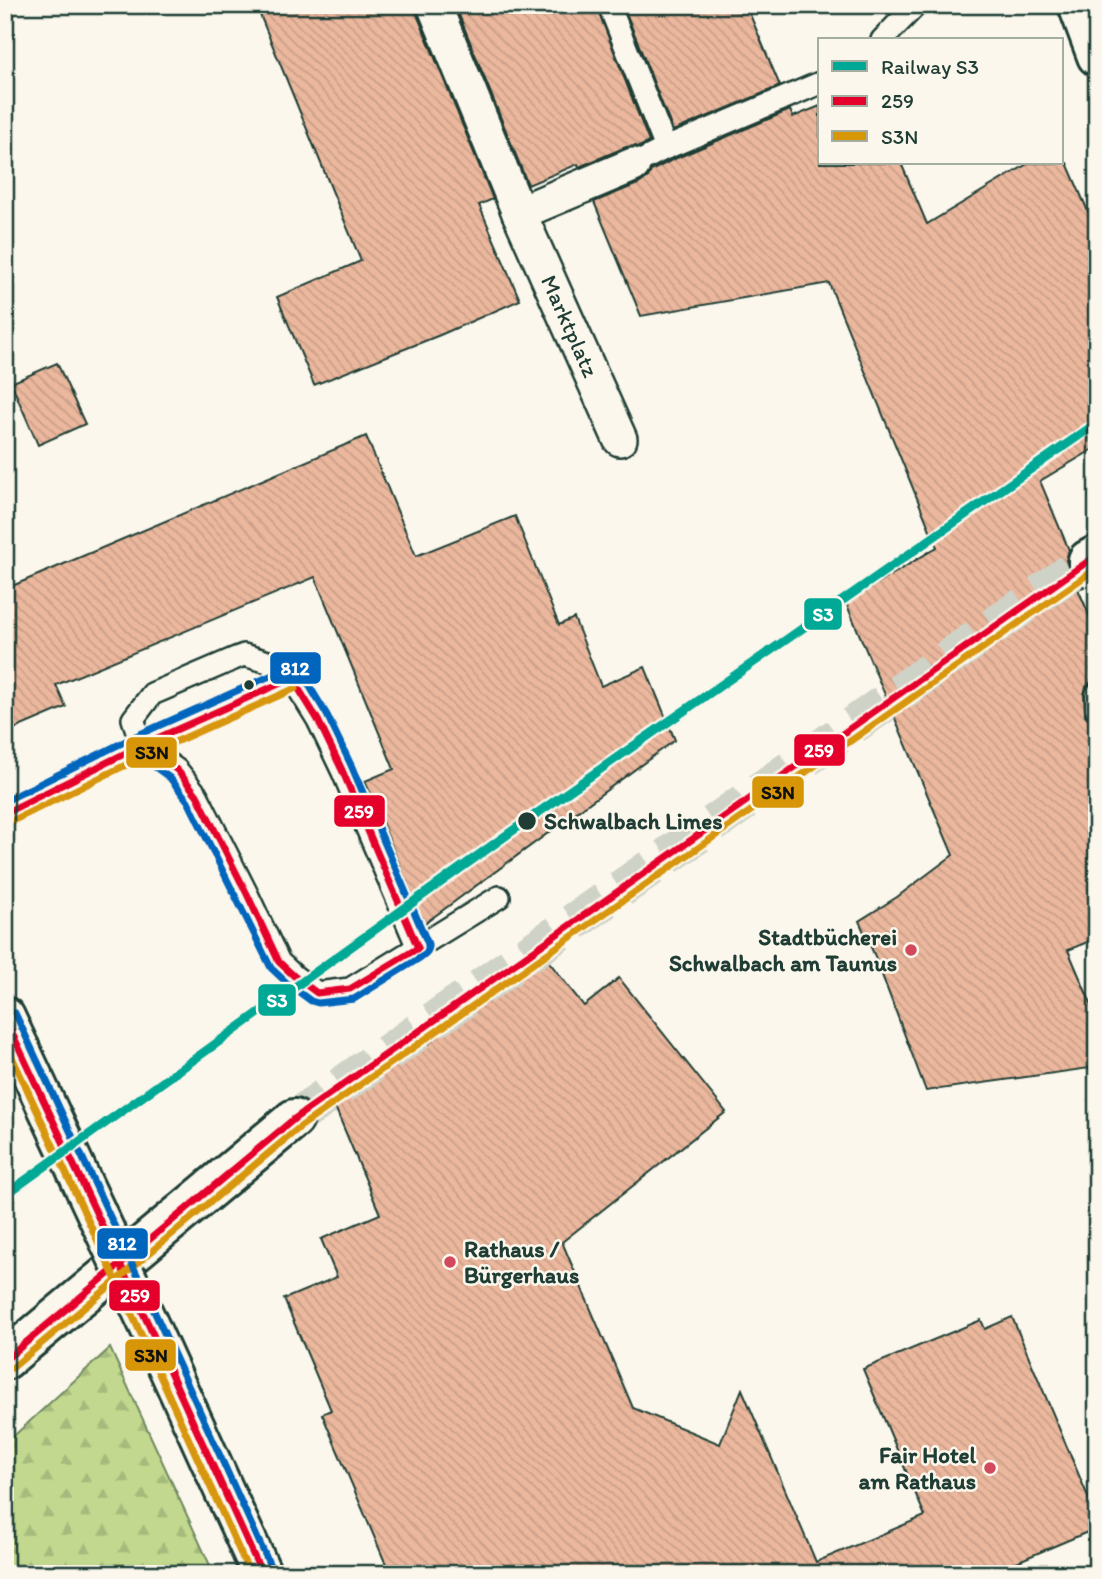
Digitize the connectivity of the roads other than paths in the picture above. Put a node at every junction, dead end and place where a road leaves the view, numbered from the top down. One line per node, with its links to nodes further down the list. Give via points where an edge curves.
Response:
1 (434, 5): 10 (street, Marktplatz)
2 (609, 5): 8 (lane)
3 (916, 5): 5 (lane)
4 (1078, 5): 6 (street)
5 (884, 38)
6 (1097, 56)
7 (818, 84): 8 (lane)
8 (666, 148): 9 (lane)
9 (633, 165): 10 (street)
10 (519, 213): 11 (street, Marktplatz)
11 (620, 439)
12 (292, 678): 15 (lane); 15 (lane, via 275,664 244,655 152,694 134,719); 18 (lane, via 342,770)
13 (1097, 694): 14 (lane)
14 (1097, 709)
15 (142, 745): 16 (lane); 18 (lane, via 177,770 197,795 279,962 317,993 350,989)
16 (5, 813)
17 (499, 897): 18 (lane)
18 (418, 948)
19 (12, 1032): 22 (street, bridge)
20 (294, 1119): 21 (street)
21 (5, 1360)
22 (262, 1574)

